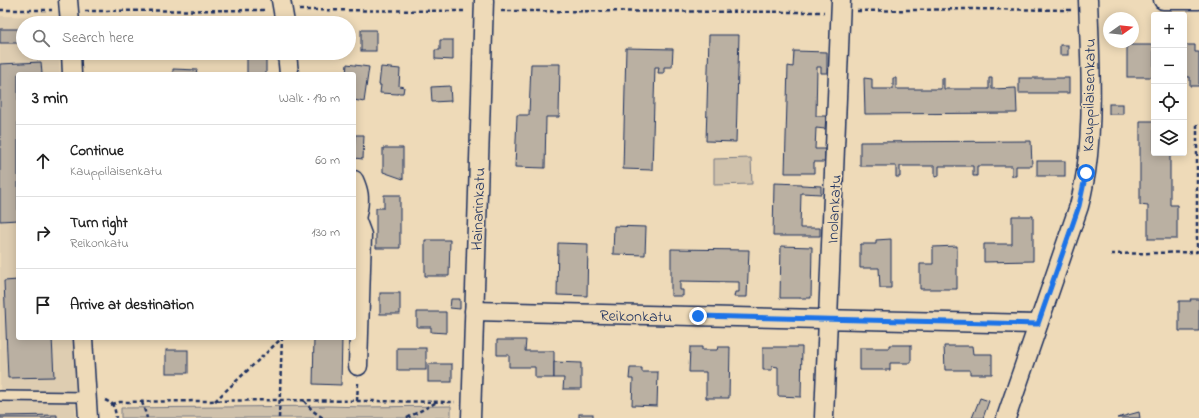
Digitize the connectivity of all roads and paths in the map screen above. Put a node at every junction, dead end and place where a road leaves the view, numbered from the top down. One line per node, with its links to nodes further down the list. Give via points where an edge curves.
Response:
1 (1163, 0): 2 (street)
2 (1199, 0)
3 (484, 5): 5 (path); 8 (path); 18 (street, Hainarinkatu)
4 (1088, 5): 5 (path, via 1056,9); 20 (street, Kauppilaisenkatu, via 1090,132 1086,173 1079,206)
5 (841, 6): 19 (street, Inolankatu)
6 (0, 10): 7 (path)
7 (69, 11): 8 (path)
8 (283, 11)
9 (71, 60): 11 (street)
10 (288, 60): 12 (street)
11 (72, 72)
12 (289, 72)
13 (1199, 124): 17 (path, via 1197,252)
14 (356, 184): 15 (street, via 360,198)
15 (356, 216)
16 (356, 223): 24 (street, via 362,235)
17 (1111, 254)
18 (474, 311): 19 (street, Reikonkatu); 33 (street, Hainarinkatu)
19 (827, 320): 20 (street, Reikonkatu); 39 (street, Inolankatu)
20 (1038, 324): 40 (street, Kauppilaisenkatu)
21 (84, 340): 26 (street)
22 (280, 340): 28 (path)
23 (282, 340): 27 (path)
24 (358, 366)
25 (0, 396): 26 (lane)
26 (87, 397): 34 (street)
27 (280, 400): 28 (path); 29 (path); 36 (path)
28 (215, 401): 31 (path)
29 (303, 401): 30 (path); 37 (path)
30 (439, 401): 33 (path); 38 (path)
31 (142, 402): 32 (path); 35 (path)
32 (112, 404)
33 (471, 410)
34 (88, 418)
35 (147, 418)
36 (279, 418)
37 (322, 418)
38 (408, 418)
39 (824, 418)
40 (1006, 418)

